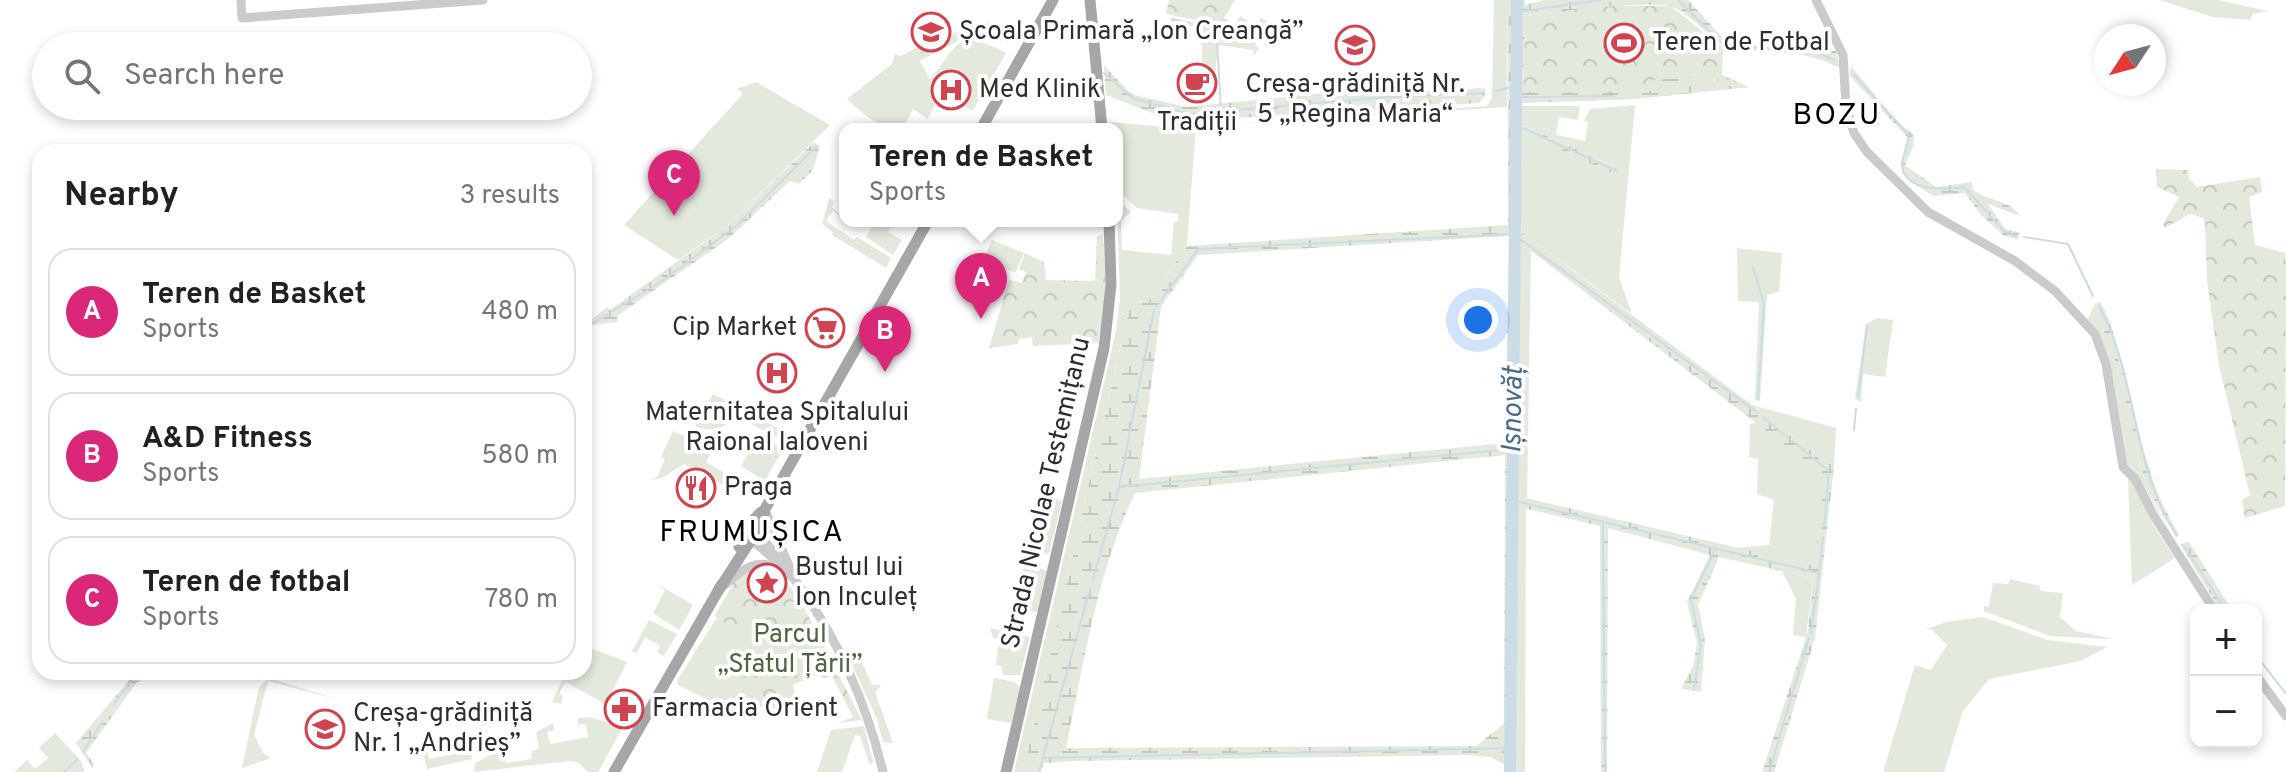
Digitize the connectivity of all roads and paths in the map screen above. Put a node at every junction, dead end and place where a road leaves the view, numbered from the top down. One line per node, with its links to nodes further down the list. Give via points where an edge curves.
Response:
1 (241, 0): 2 (street, via 242,18)
2 (483, 0)
3 (1053, 0): 6 (main road)
4 (1816, 0): 14 (street, via 1843,55 1846,106 1867,152 1921,206 2015,261 2055,291 2091,329 2106,364 2123,467)
5 (1092, 2): 7 (main road)
6 (984, 123)
7 (1102, 123)
8 (925, 227): 10 (main road)
9 (1109, 227): 19 (main road, Strada Nicolae Testemițanu, via 1111,285 1104,348)
10 (765, 509): 11 (main road); 12 (street)
11 (753, 534): 12 (street); 13 (main road)
12 (794, 576): 13 (street, via 754,564); 18 (street, via 857,691)
13 (718, 591): 17 (main road)
14 (2210, 604)
15 (2257, 676): 16 (street)
16 (2286, 716)
17 (614, 772)
18 (883, 772)
19 (1006, 772)

